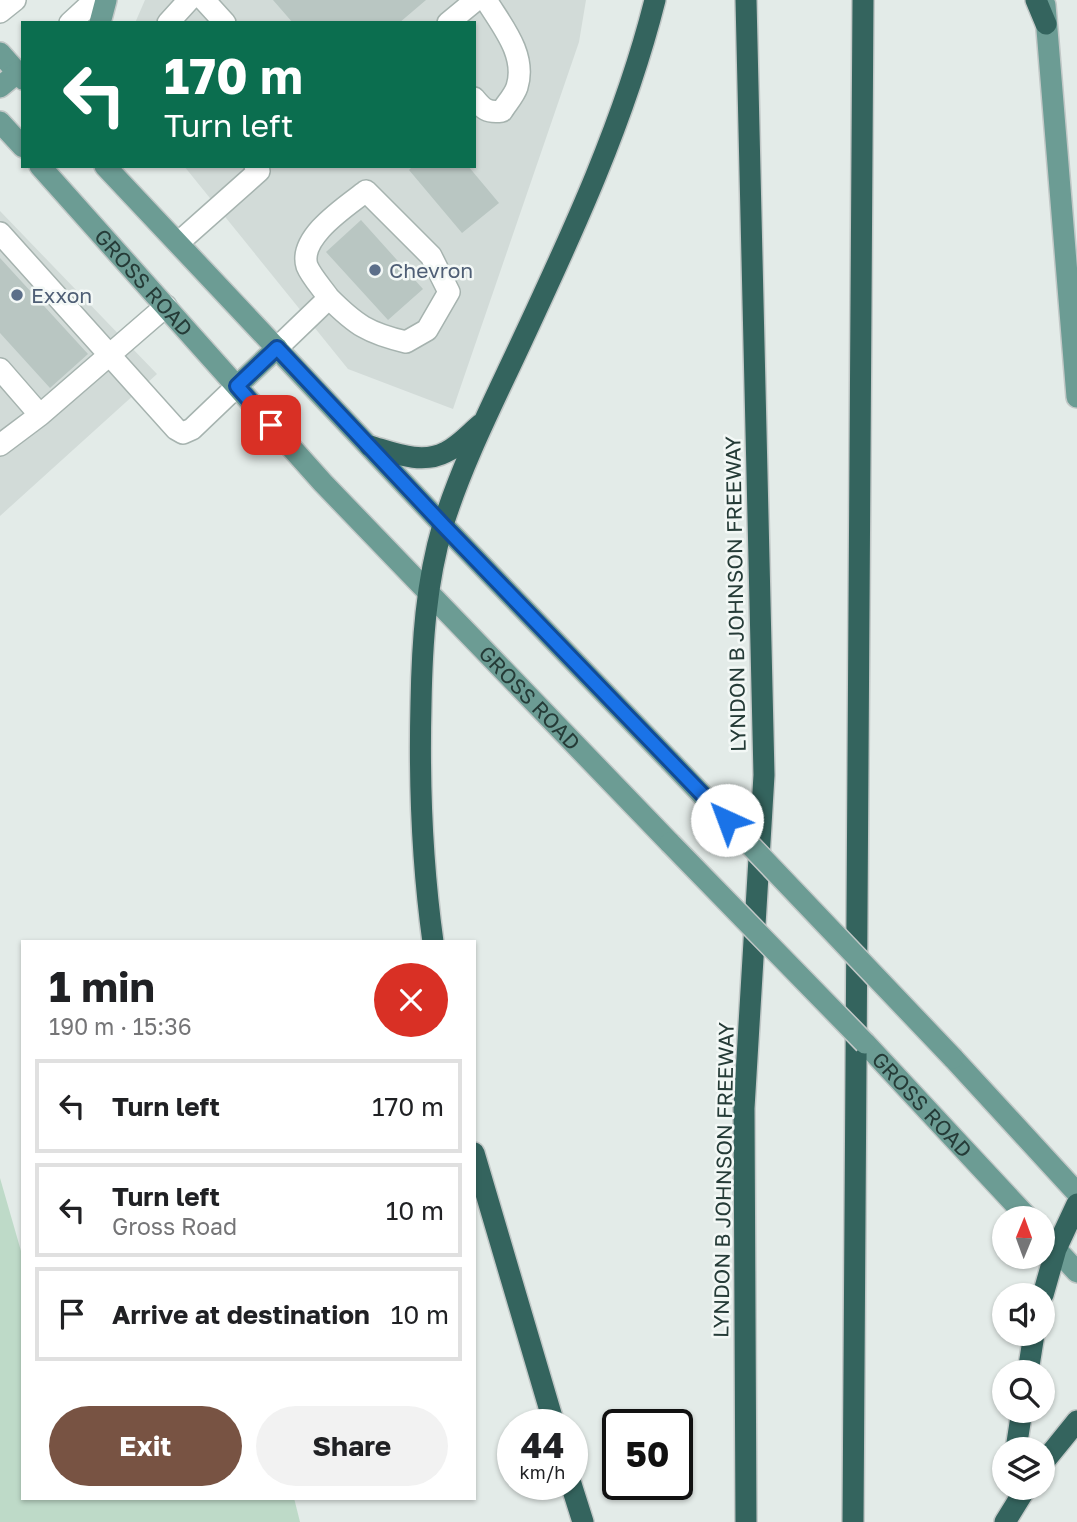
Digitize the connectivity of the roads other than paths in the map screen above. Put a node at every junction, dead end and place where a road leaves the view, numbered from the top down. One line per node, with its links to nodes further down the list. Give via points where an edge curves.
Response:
1 (15, 0): 13 (street)
2 (95, 0): 14 (street)
3 (106, 0): 15 (main road)
4 (189, 0): 16 (street)
5 (204, 0): 17 (street)
6 (476, 0): 18 (street)
7 (486, 0): 23 (street, via 518,53 517,88 502,111 484,110)
8 (655, 0): 39 (highway, via 610,142)
9 (746, 0): 59 (highway, LYNDON B JOHNSON FREEWAY, via 764,775 744,1108)
10 (863, 0): 60 (highway)
11 (1036, 0): 19 (highway)
12 (1045, 0): 19 (main road)
13 (0, 12)
14 (72, 21)
15 (101, 21)
16 (170, 21)
17 (223, 21)
18 (450, 21)
19 (1046, 24): 37 (main road)
20 (0, 53): 21 (main road)
21 (21, 73): 22 (main road)
22 (0, 88)
23 (476, 100)
24 (0, 122): 25 (main road)
25 (21, 145)
26 (42, 168): 32 (main road, GROSS ROAD)
27 (108, 168): 30 (main road)
28 (260, 168): 30 (street)
29 (0, 233): 34 (street)
30 (178, 243): 33 (main road)
31 (329, 298): 31 (street, via 307,265 307,249 324,224 366,191 431,256 449,292 426,330 406,342 377,335 349,318); 33 (street)
32 (166, 306): 34 (street); 36 (main road, GROSS ROAD)
33 (277, 348): 36 (main road); 41 (main road)
34 (108, 355): 36 (street, via 183,433); 38 (street)
35 (0, 369): 38 (street)
36 (237, 386): 43 (main road, GROSS ROAD)
37 (1077, 397)
38 (40, 415): 40 (street)
39 (483, 423): 41 (highway, via 446,453 416,459); 42 (highway)
40 (0, 445)
41 (370, 446): 42 (main road)
42 (443, 525): 43 (highway); 46 (main road, bridge)
43 (428, 593): 44 (highway, via 421,663 420,754); 48 (main road, GROSS ROAD, bridge)
44 (433, 940)
45 (476, 1160): 52 (highway)
46 (1077, 1193)
47 (1077, 1203): 49 (highway)
48 (1017, 1206)
49 (1055, 1234)
50 (1055, 1248): 51 (main road)
51 (1077, 1272)
52 (550, 1409)
53 (1077, 1421): 54 (highway)
54 (1055, 1448)
55 (576, 1500): 58 (highway)
56 (1008, 1500): 61 (highway)
57 (1018, 1500): 61 (highway)
58 (583, 1522)
59 (746, 1522)
60 (853, 1522)
61 (1004, 1522)

